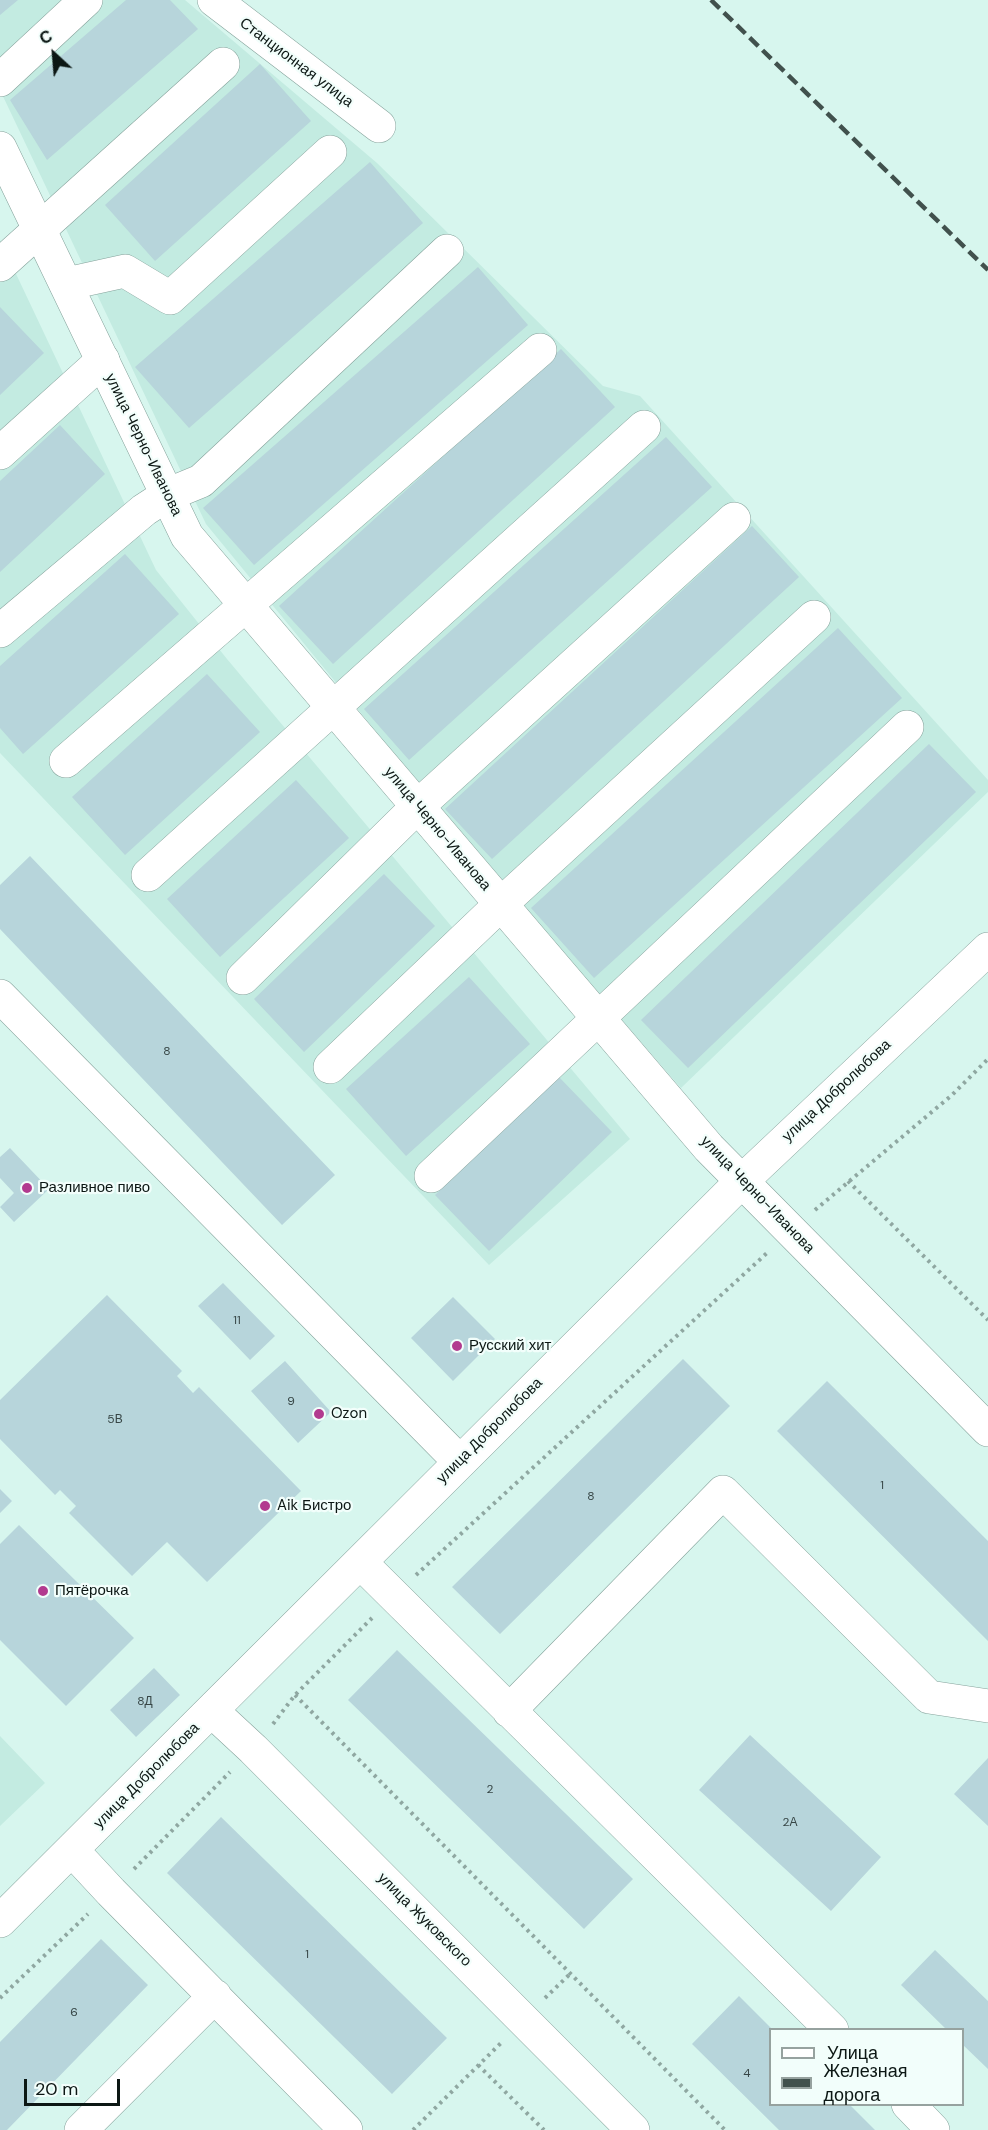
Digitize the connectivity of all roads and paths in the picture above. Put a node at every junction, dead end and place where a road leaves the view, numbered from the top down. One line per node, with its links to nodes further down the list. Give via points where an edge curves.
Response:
1 (86, 0): 4 (street)
2 (214, 0): 5 (street, Станционная улица)
3 (223, 64): 8 (street)
4 (0, 80)
5 (379, 126)
6 (0, 148): 8 (street, улица Черно-Иванова)
7 (330, 152): 11 (street, via 170,298 125,271)
8 (39, 228): 10 (street); 11 (street, улица Черно-Иванова)
9 (447, 251): 16 (street, via 201,481)
10 (0, 265)
11 (66, 284): 13 (street, улица Черно-Иванова)
12 (540, 350): 18 (street)
13 (103, 360): 15 (street); 16 (street, улица Черно-Иванова)
14 (644, 427): 21 (street)
15 (0, 453)
16 (167, 495): 18 (street, улица Черно-Иванова, via 187,536); 20 (street)
17 (734, 519): 24 (street)
18 (247, 606): 21 (street, улица Черно-Иванова); 23 (street)
19 (814, 617): 26 (street)
20 (0, 631)
21 (333, 707): 24 (street, улица Черно-Иванова); 25 (street)
22 (907, 727): 30 (street)
23 (66, 761)
24 (418, 806): 26 (street, улица Черно-Иванова); 28 (street)
25 (148, 875)
26 (501, 904): 30 (street, улица Черно-Иванова); 32 (street)
27 (988, 949): 34 (street, улица Добролюбова)
28 (243, 978)
29 (0, 996): 39 (street)
30 (599, 1019): 33 (street); 34 (street, улица Черно-Иванова)
31 (988, 1059): 35 (path, via 952,1095)
32 (330, 1067)
33 (431, 1176)
34 (742, 1181): 36 (street, улица Черно-Иванова); 39 (street, улица Добролюбова)
35 (848, 1181): 36 (path); 37 (path)
36 (792, 1230): 38 (street, улица Черно-Иванова); 41 (path)
37 (988, 1320)
38 (988, 1430)
39 (459, 1461): 40 (street, улица Добролюбова)
40 (360, 1562): 41 (street); 44 (street, улица Добролюбова)
41 (394, 1596): 42 (path); 45 (street)
42 (296, 1695): 46 (path); 50 (path)
43 (988, 1706): 45 (street, via 928,1697 723,1492)
44 (212, 1711): 46 (street, улица Жуковского); 47 (street, улица Добролюбова)
45 (509, 1711): 54 (street)
46 (253, 1749): 48 (path); 53 (street, улица Жуковского)
47 (72, 1850): 48 (street); 49 (street, улица Добролюбова)
48 (111, 1892): 51 (street); 52 (path)
49 (0, 1921)
50 (570, 1974): 53 (path); 63 (path)
51 (215, 1996): 58 (street); 59 (street)
52 (0, 1998)
53 (524, 2020): 55 (path); 57 (street, улица Жуковского)
54 (830, 2028)
55 (478, 2065): 60 (path); 61 (path)
56 (910, 2106): 64 (street)
57 (611, 2119): 62 (street, улица Жуковского)
58 (81, 2130)
59 (346, 2130)
60 (413, 2130)
61 (544, 2130)
62 (633, 2130)
63 (725, 2130)
64 (933, 2130)

